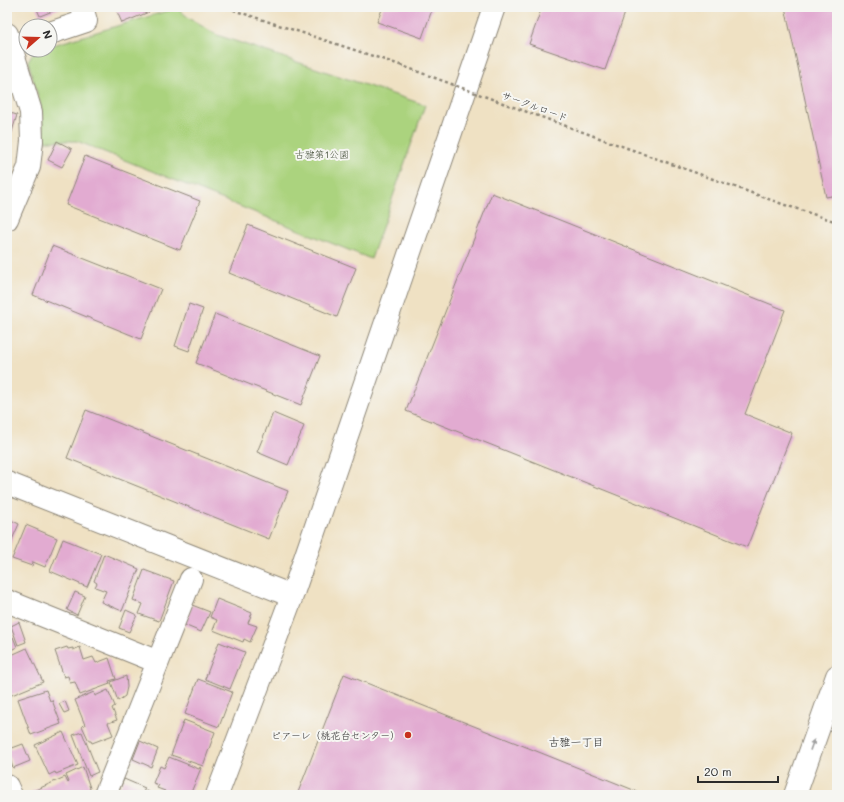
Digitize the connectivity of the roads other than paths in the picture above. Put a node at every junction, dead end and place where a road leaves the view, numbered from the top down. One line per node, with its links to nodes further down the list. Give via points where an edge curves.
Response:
1 (82, 7): 3 (street, via 86,21)
2 (494, 7): 8 (street)
3 (58, 30)
4 (14, 40): 5 (street, via 31,112 32,141 28,167)
5 (7, 219)
6 (7, 483): 8 (street)
7 (191, 579): 10 (street)
8 (292, 596): 15 (street)
9 (7, 601): 10 (street)
10 (158, 662): 14 (street)
11 (837, 676): 16 (street, one-way to 11)
12 (7, 786): 13 (street)
13 (11, 795)
14 (105, 795)
15 (217, 795)
16 (795, 795)

